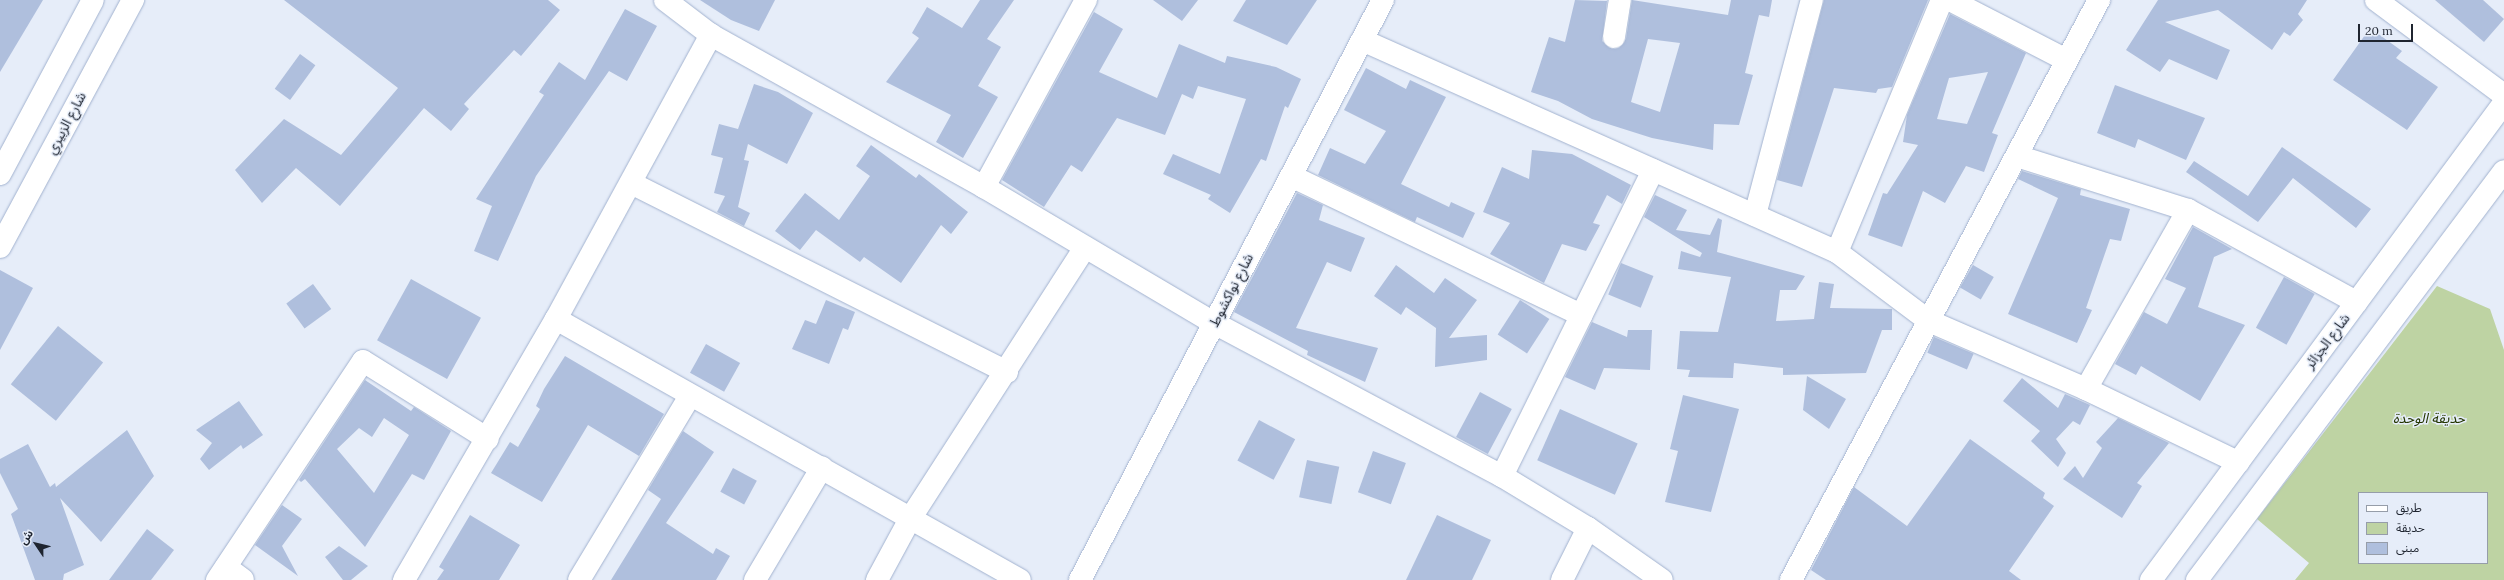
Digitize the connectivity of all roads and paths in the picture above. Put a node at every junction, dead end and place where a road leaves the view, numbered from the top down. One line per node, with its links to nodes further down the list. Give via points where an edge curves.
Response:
1 (93, 0): 21 (street)
2 (133, 0): 28 (street, شارع الزبيري)
3 (665, 0): 12 (street)
4 (1086, 0): 24 (street)
5 (1383, 0): 14 (street, شارع نواكشوط)
6 (1620, 0): 13 (street)
7 (1812, 0): 26 (street)
8 (1942, 0): 29 (street)
9 (1950, 0): 15 (street)
10 (2099, 0): 15 (street)
11 (2376, 0): 16 (street)
12 (711, 35): 23 (street); 24 (street)
13 (1614, 37)
14 (1362, 40): 19 (street); 22 (street, شارع نواكشوط)
15 (2066, 60): 18 (street)
16 (2504, 95)
17 (2504, 103): 30 (street, شارع الجزائر)
18 (2017, 156): 25 (street); 33 (street)
19 (1653, 170): 26 (street); 31 (street)
20 (2504, 171): 56 (street)
21 (0, 174)
22 (1291, 176): 31 (street); 34 (street, شارع نواكشوط)
23 (630, 183): 32 (street); 35 (street)
24 (984, 186): 27 (street)
25 (2188, 210): 30 (street); 36 (street)
26 (1755, 215): 29 (street)
27 (1085, 246): 34 (street); 35 (street)
28 (0, 247)
29 (1837, 252): 33 (street)
30 (2356, 302): 39 (street, شارع الجزائر)
31 (1581, 316): 41 (street)
32 (556, 319): 37 (street); 38 (street)
33 (1929, 321): 36 (street); 54 (street)
34 (1214, 324): 41 (street); 51 (street, شارع نواكشوط)
35 (1007, 372): 42 (street)
36 (2086, 389): 39 (street)
37 (690, 396): 40 (street); 47 (street)
38 (488, 439): 44 (street, via 363,361); 46 (street)
39 (2238, 462): 55 (street, شارع الجزائر)
40 (822, 467): 42 (street); 48 (street)
41 (1502, 476): 43 (street)
42 (910, 519): 49 (street); 50 (street)
43 (1588, 528): 52 (street); 53 (street)
44 (221, 573): 45 (street)
45 (243, 580)
46 (404, 580)
47 (579, 580)
48 (755, 580)
49 (877, 580)
50 (1020, 580)
51 (1080, 580)
52 (1562, 580)
53 (1662, 580)
54 (1791, 580)
55 (2151, 580)
56 (2197, 580)

